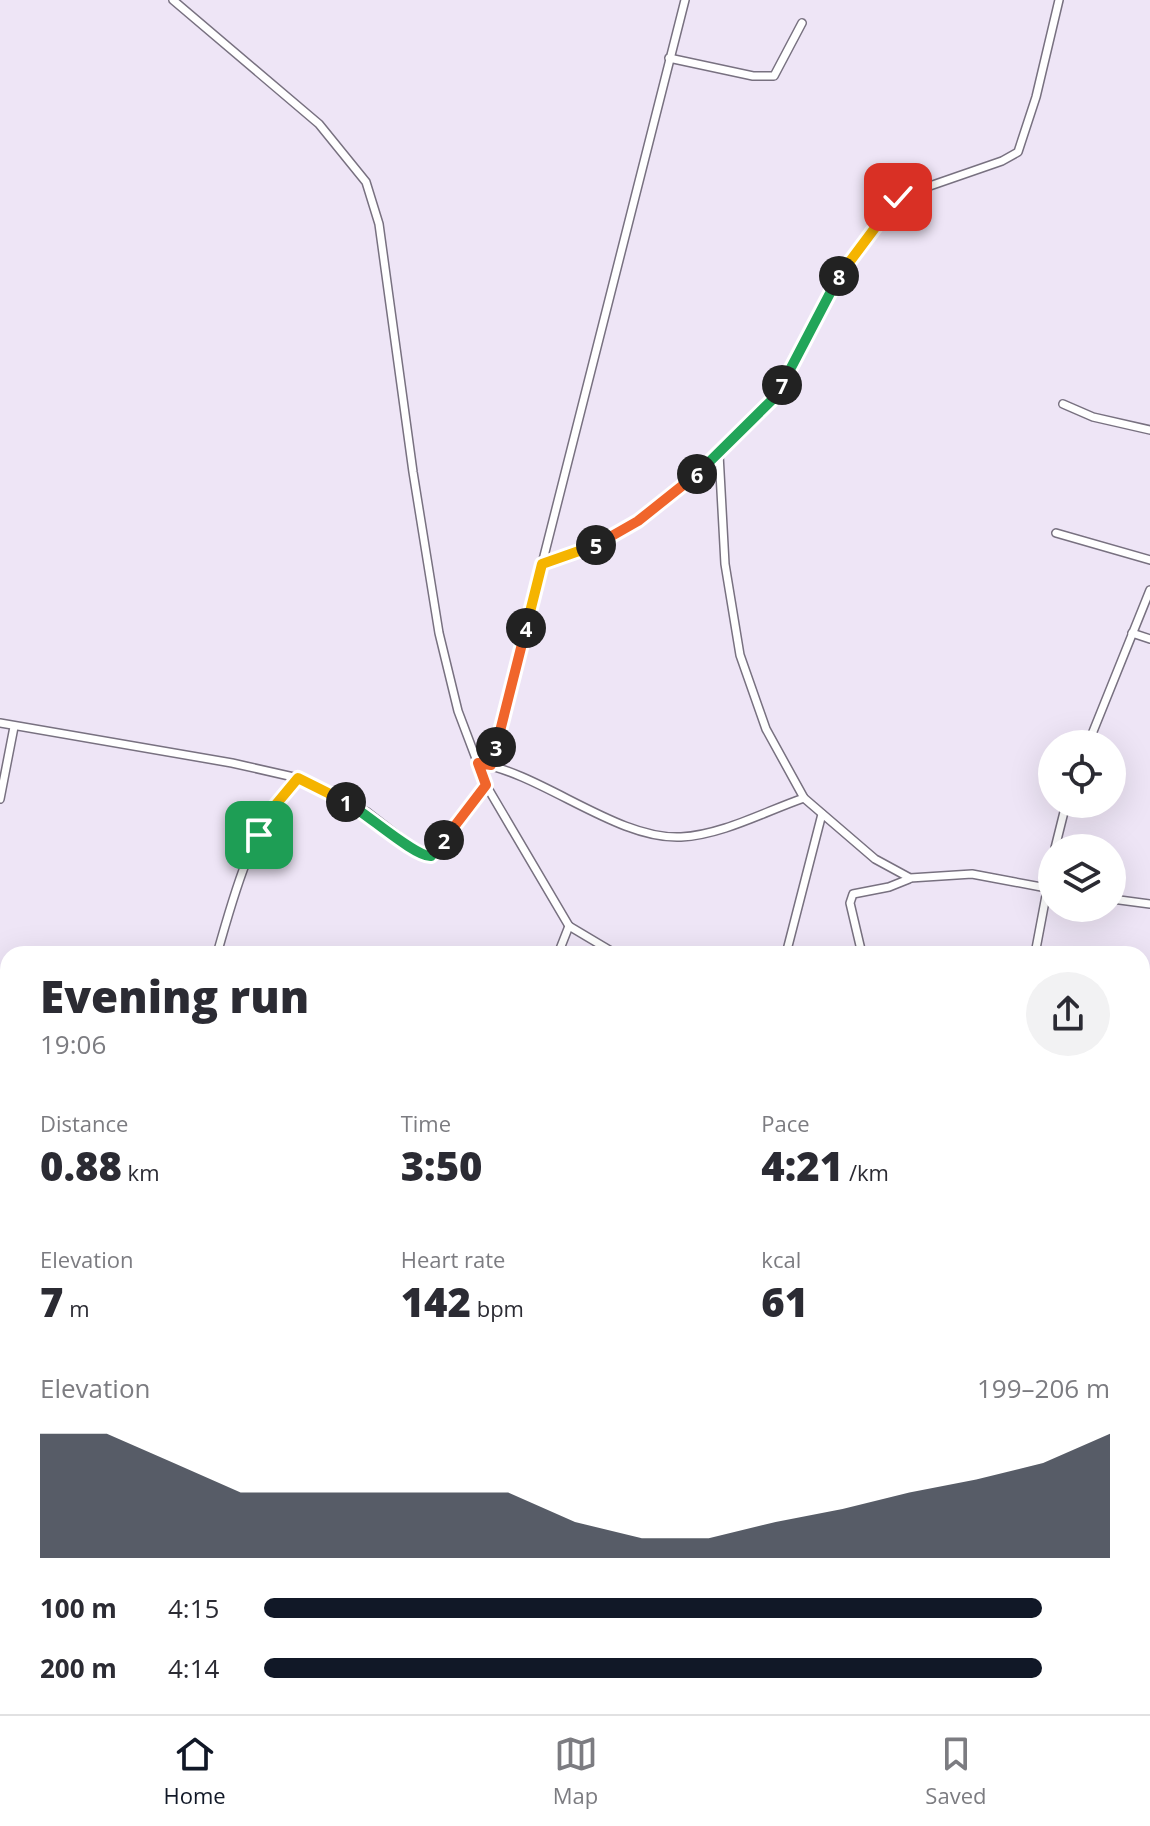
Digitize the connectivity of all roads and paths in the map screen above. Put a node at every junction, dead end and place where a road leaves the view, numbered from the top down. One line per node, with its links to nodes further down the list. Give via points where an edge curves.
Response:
1 (173, 0): 18 (street, via 319,124 366,182 379,224 439,633 458,711)
2 (685, 0): 5 (street)
3 (1059, 0): 8 (street, via 1018,152 898,197 837,278 774,398)
4 (802, 23): 5 (street, via 774,76)
5 (669, 58): 11 (street)
6 (1063, 404): 7 (street)
7 (1150, 430)
8 (719, 454): 11 (street, via 638,521 584,551); 22 (street, via 725,564 740,655 766,729)
9 (1056, 533): 10 (street)
10 (1150, 560)
11 (542, 564): 19 (street)
12 (1150, 590): 13 (street)
13 (1132, 633): 14 (street); 17 (street)
14 (1150, 639)
15 (0, 723): 16 (street)
16 (14, 727): 20 (street); 23 (street)
17 (1094, 730)
18 (478, 763): 19 (street); 21 (street)
19 (491, 765): 22 (street, via 642,831 666,836 704,833)
20 (298, 778): 21 (street, via 367,812 425,857 435,853); 31 (street, via 259,835)
21 (486, 785): 30 (street)
22 (804, 798): 24 (street)
23 (0, 799)
24 (822, 814): 25 (street, via 875,859); 34 (street)
25 (910, 878): 26 (street, via 972,874); 35 (street, via 853,894 850,903)
26 (1038, 886)
27 (1126, 901): 28 (street)
28 (1150, 904)
29 (1042, 922): 36 (street)
30 (569, 926): 32 (street); 33 (street)
31 (219, 946)
32 (561, 946)
33 (603, 946)
34 (788, 946)
35 (860, 946)
36 (1037, 946)

